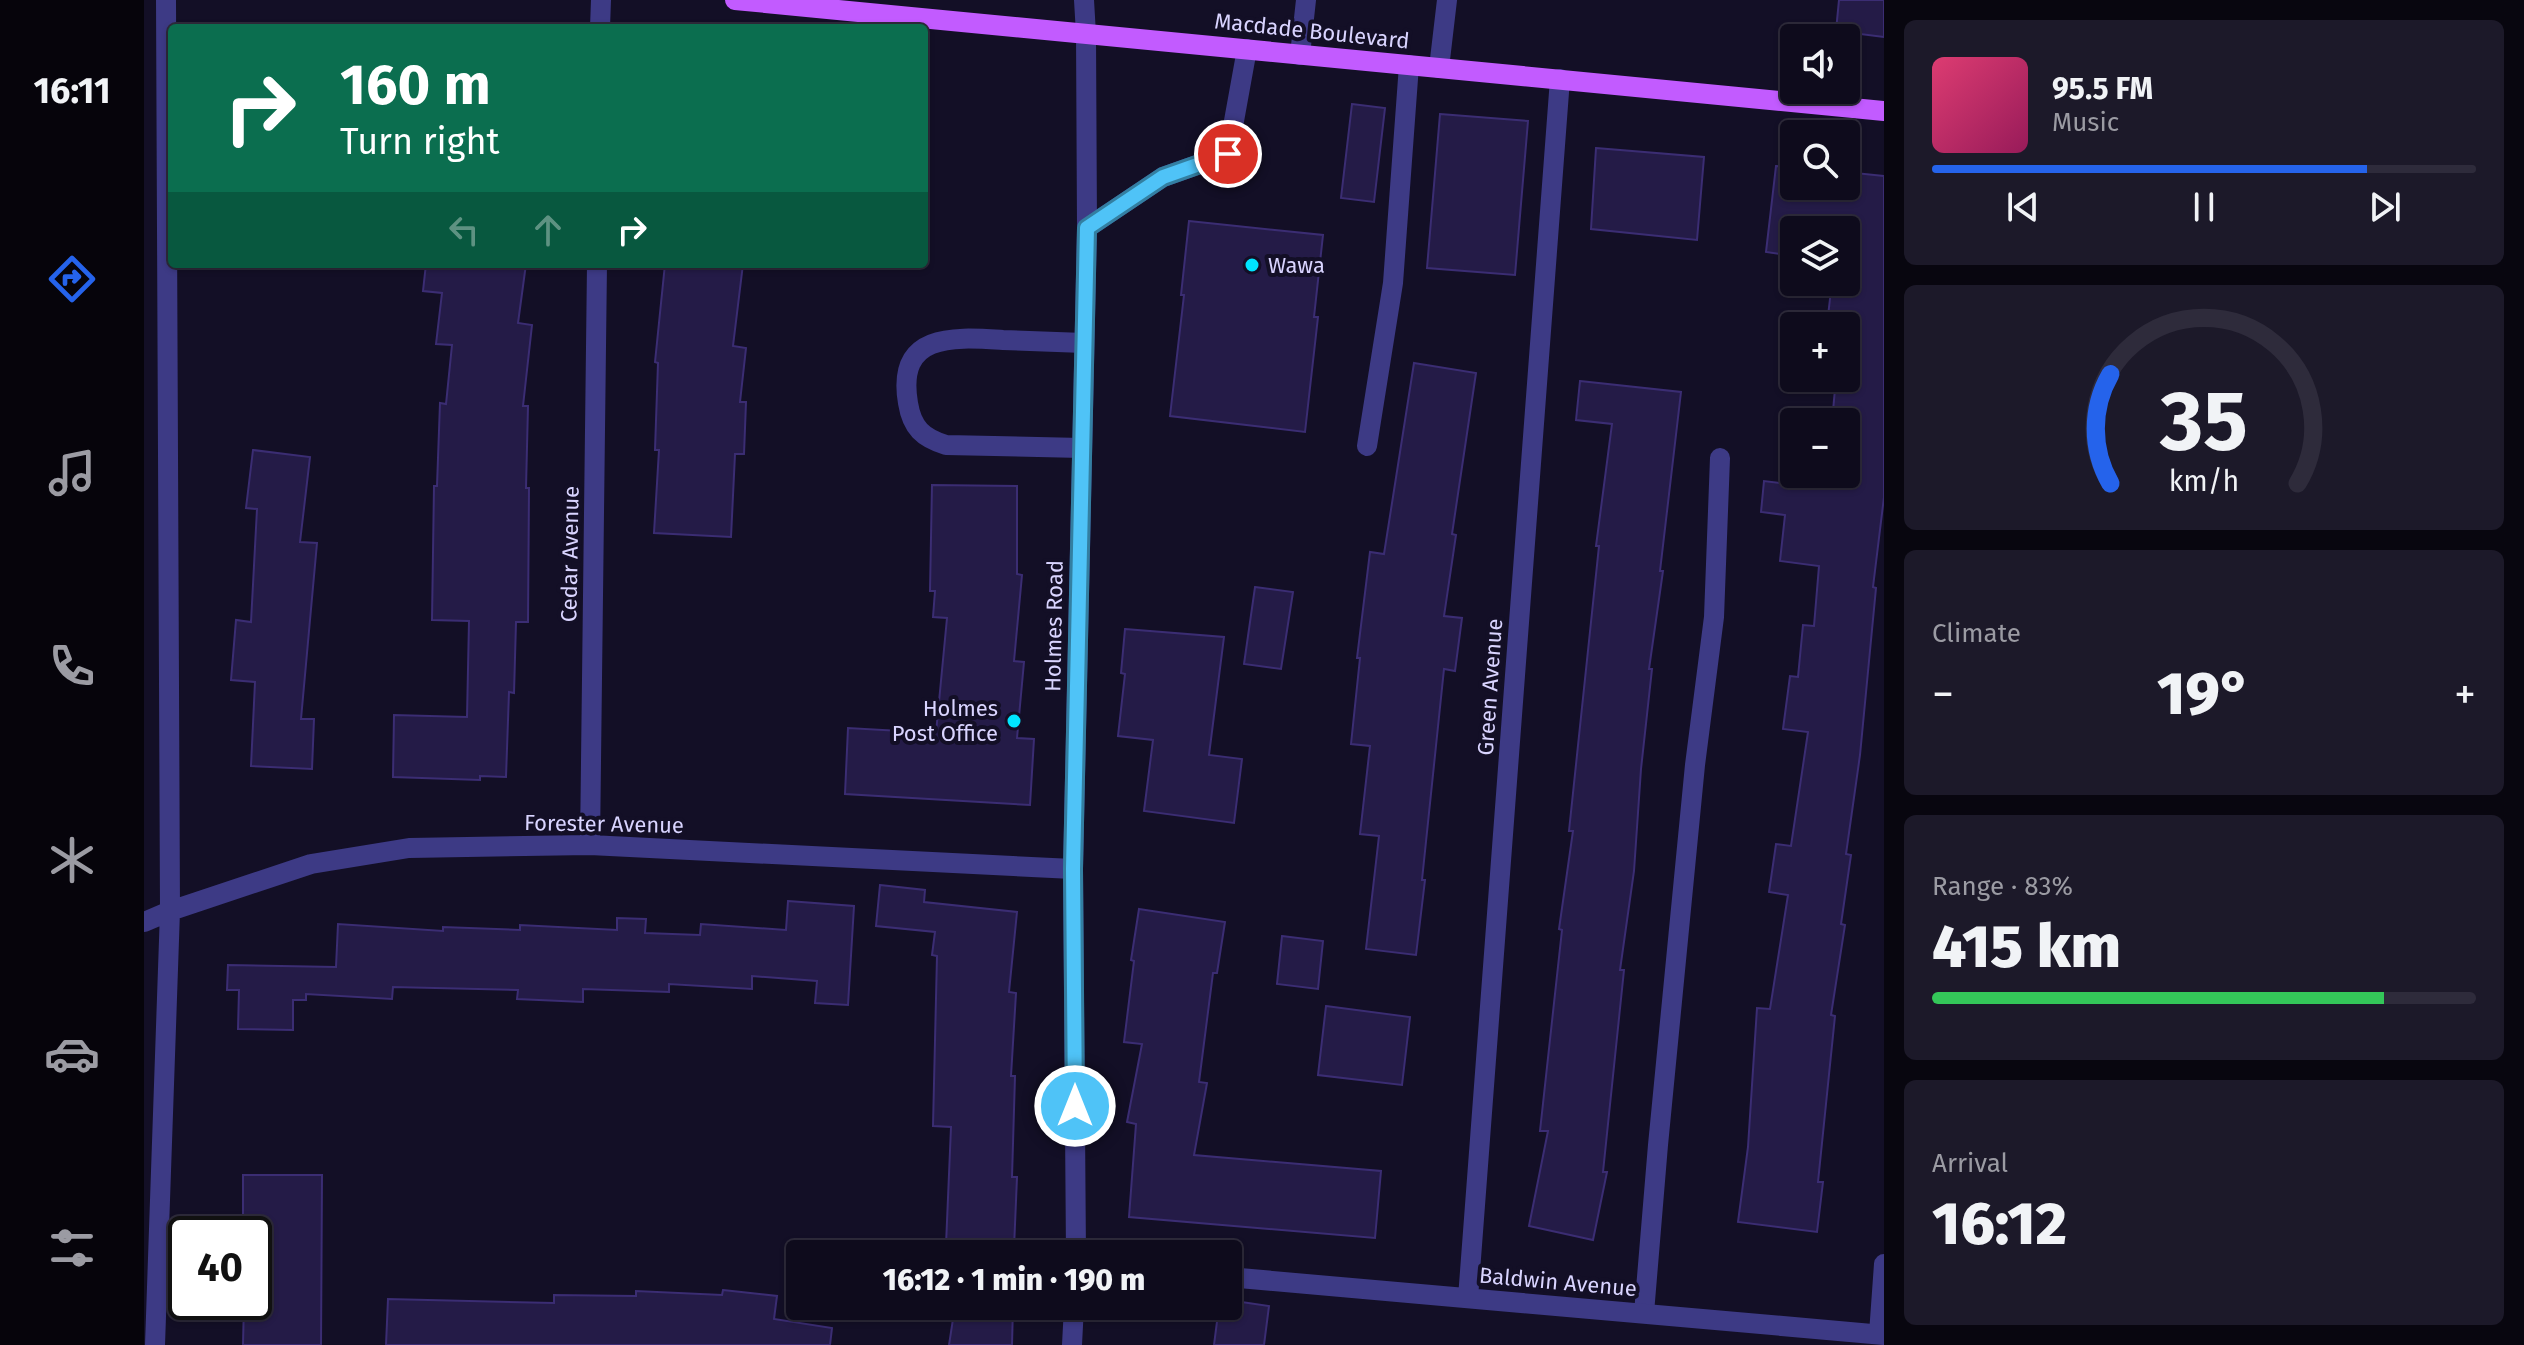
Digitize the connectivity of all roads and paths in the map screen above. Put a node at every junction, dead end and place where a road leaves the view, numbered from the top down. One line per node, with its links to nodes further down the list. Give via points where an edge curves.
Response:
1 (166, 0): 25 (street)
2 (601, 0): 9 (street)
3 (735, 0): 4 (main road, Macdade Boulevard)
4 (742, 0): 8 (main road, Macdade Boulevard)
5 (1084, 0): 10 (street, Holmes Road)
6 (1306, 0): 12 (street)
7 (1447, 0): 14 (street)
8 (822, 4): 10 (main road, Macdade Boulevard)
9 (600, 24)
10 (1086, 34): 11 (main road, Macdade Boulevard); 17 (street, Holmes Road)
11 (1247, 49): 12 (main road, Macdade Boulevard); 17 (street, via 1228,154 1163,177)
12 (1300, 55): 13 (main road, Macdade Boulevard)
13 (1409, 65): 14 (main road, Macdade Boulevard); 20 (street, via 1393,283)
14 (1439, 68): 15 (main road, Macdade Boulevard)
15 (1560, 79): 16 (main road, Macdade Boulevard); 30 (street, Green Avenue)
16 (1884, 111)
17 (1087, 228): 19 (street, Holmes Road)
18 (597, 268): 23 (street, Cedar Avenue)
19 (1084, 343): 21 (street, Holmes Road); 21 (street, via 956,337 935,341 910,363 907,381 913,422 927,439 946,445)
20 (1367, 446)
21 (1082, 448): 24 (street, Holmes Road)
22 (1720, 458): 31 (street, via 1714,617 1695,765)
23 (590, 845): 24 (street, Forester Avenue); 25 (street, Forester Avenue, via 409,848 311,864)
24 (1073, 869): 27 (street, Holmes Road)
25 (170, 911): 26 (street, Forester Avenue); 34 (street)
26 (144, 922)
27 (1076, 1240)
28 (1884, 1264): 33 (street)
29 (1242, 1278): 30 (street, Baldwin Avenue)
30 (1468, 1298): 31 (street, Baldwin Avenue)
31 (1644, 1313): 33 (street, Baldwin Avenue)
32 (1073, 1320): 35 (street)
33 (1881, 1334)
34 (155, 1345)
35 (1072, 1345)

